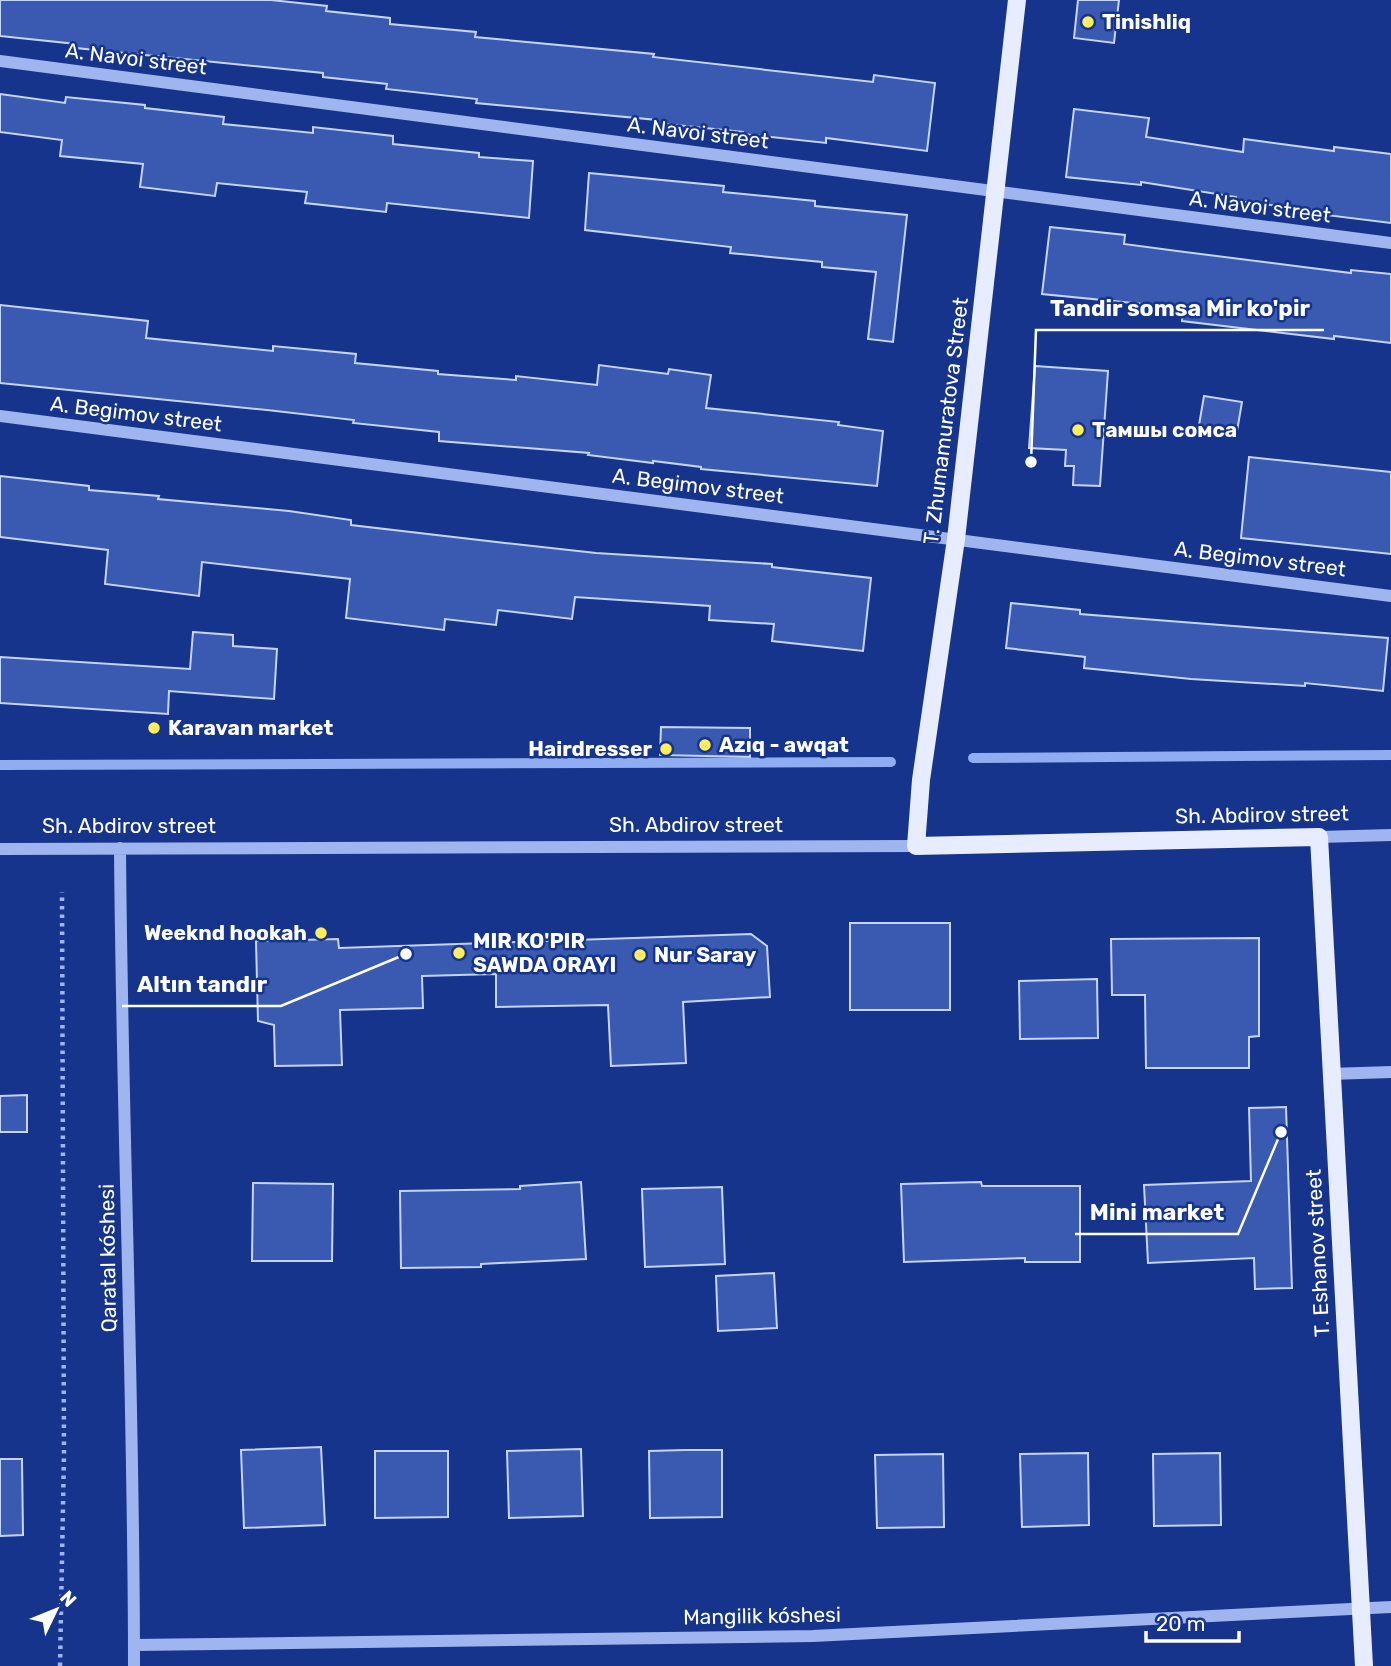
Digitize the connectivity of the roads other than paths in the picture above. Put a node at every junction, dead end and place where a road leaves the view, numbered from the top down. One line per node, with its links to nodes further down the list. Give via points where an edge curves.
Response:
1 (1017, 0): 3 (main road, T. Zhumamuratova Street)
2 (0, 61): 3 (street, A. Navoi street)
3 (996, 192): 4 (street, A. Navoi street); 6 (main road, T. Zhumamuratova Street)
4 (1391, 243)
5 (0, 416): 6 (street, A. Begimov street)
6 (956, 538): 7 (street, A. Begimov street); 10 (main road, T. Zhumamuratova Street, via 921,780)
7 (1391, 596)
8 (1391, 835): 9 (street, Sh. Abdirov street)
9 (1319, 837): 10 (main road, Sh. Abdirov street); 14 (main road, T. Eshanov street)
10 (916, 846): 12 (street, Sh. Abdirov street)
11 (0, 849): 12 (street, Sh. Abdirov street)
12 (120, 849): 17 (street, Qaratal kóshesi)
13 (1391, 1072): 14 (street)
14 (1330, 1074): 16 (main road, T. Eshanov street)
15 (1391, 1607): 16 (street, Mangilik kóshesi)
16 (1360, 1608): 17 (street, Mangilik kóshesi, via 813,1636); 19 (main road, T. Eshanov street)
17 (134, 1645): 18 (street, Qaratal kóshesi)
18 (134, 1666)
19 (1364, 1666)

